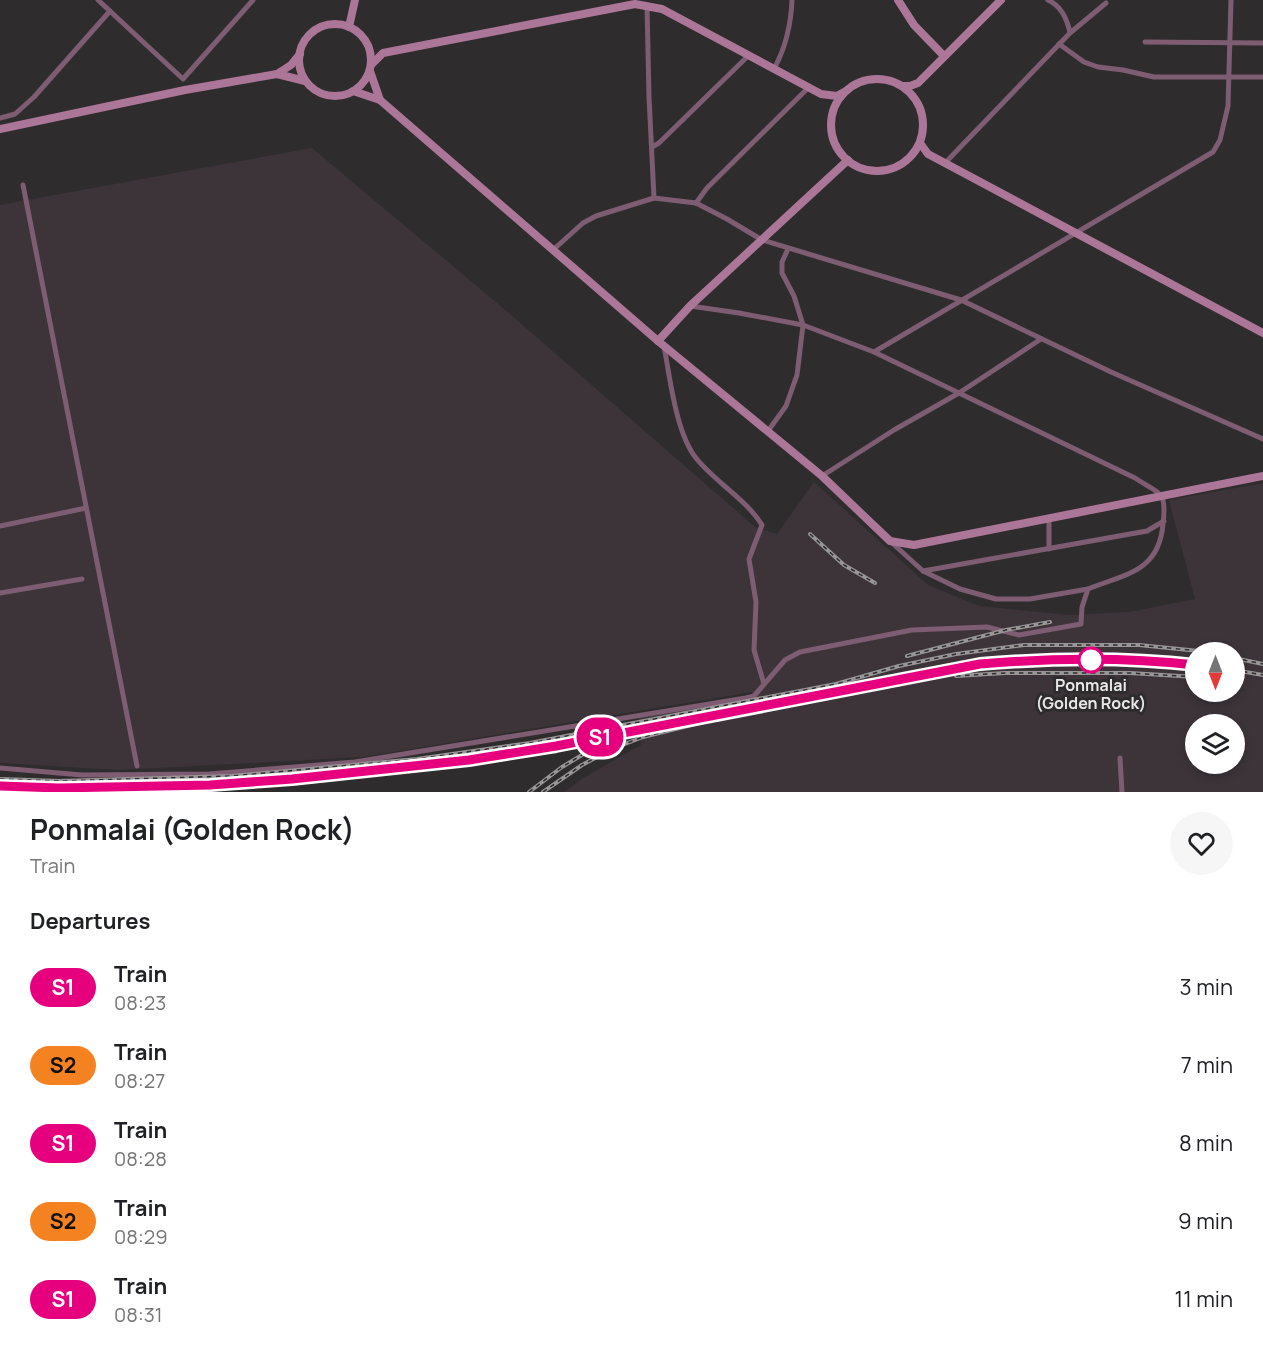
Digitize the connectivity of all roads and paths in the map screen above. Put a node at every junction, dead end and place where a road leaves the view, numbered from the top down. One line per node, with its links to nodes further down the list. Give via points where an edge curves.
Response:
1 (98, 0): 12 (street)
2 (253, 0): 29 (street)
3 (355, 0): 13 (street)
4 (792, 0): 25 (street, via 790,28)
5 (897, 0): 23 (street, via 914,25)
6 (1001, 0): 23 (street)
7 (1048, 0): 14 (street, via 1057,4)
8 (1231, 0): 16 (street)
9 (635, 2): 11 (street); 20 (street)
10 (1106, 3): 14 (street)
11 (647, 5): 22 (street, via 662,9); 44 (street)
12 (110, 11): 29 (street); 41 (street, via 34,98 15,114)
13 (349, 27): 19 (street); 21 (street, via 333,24 318,28 306,39)
14 (1070, 33): 18 (street)
15 (1145, 42): 16 (street)
16 (1231, 42): 17 (street); 28 (street)
17 (1263, 43)
18 (1059, 44): 28 (street, via 1098,67 1154,77); 48 (street)
19 (368, 45): 20 (street); 24 (street)
20 (383, 53): 24 (street)
21 (300, 54): 26 (street); 30 (street)
22 (749, 55): 25 (street); 44 (street)
23 (944, 56): 31 (street)
24 (370, 68): 35 (street, via 365,80); 39 (street)
25 (774, 69): 33 (street)
26 (277, 74): 30 (street); 34 (street)
27 (1263, 77): 28 (street)
28 (1228, 78): 52 (street, via 1228,106 1220,140 1212,152)
29 (183, 79): 34 (street)
30 (305, 81): 35 (street, via 327,94)
31 (918, 83): 32 (street); 38 (street)
32 (902, 86): 36 (street, via 873,79); 38 (street)
33 (809, 87): 37 (street); 51 (street)
34 (185, 90): 42 (street)
35 (353, 91): 39 (street)
36 (846, 91): 37 (street, via 837,96); 40 (street)
37 (821, 94): 40 (street)
38 (916, 99): 43 (street, via 924,120)
39 (380, 100): 55 (street)
40 (833, 112): 47 (street, via 834,141)
41 (0, 118)
42 (0, 129)
43 (920, 143): 45 (street); 46 (street)
44 (652, 147): 50 (street)
45 (913, 154): 46 (street); 47 (street, via 882,171 864,169)
46 (928, 154): 48 (street)
47 (848, 160): 53 (street)
48 (945, 163): 52 (street)
49 (23, 185): 69 (street)
50 (654, 198): 51 (street); 55 (street, via 596,216)
51 (696, 203): 53 (street)
52 (1074, 232): 56 (street); 59 (street)
53 (762, 240): 54 (street); 57 (street)
54 (788, 249): 56 (street); 58 (street, via 782,273)
55 (553, 250): 61 (street)
56 (962, 300): 60 (street); 62 (street)
57 (690, 306): 58 (street); 61 (street)
58 (803, 325): 62 (street); 64 (street, via 797,375 786,406)
59 (1263, 333)
60 (1041, 339): 63 (street); 65 (street)
61 (661, 344): 64 (street); 79 (street, via 687,443 696,458 762,525 749,559 756,602 754,650)
62 (874, 352): 63 (street)
63 (959, 393): 66 (street); 68 (street, via 1135,478)
64 (768, 431): 66 (street)
65 (1263, 439)
66 (822, 476): 73 (street)
67 (1263, 476): 68 (street)
68 (1162, 496): 70 (street); 71 (street, via 1166,506)
69 (86, 508): 72 (street); 81 (street)
70 (1049, 518): 73 (street, via 914,545); 74 (street)
71 (1164, 521): 74 (street, via 1148,531); 77 (street, via 1162,541 1151,559 1134,572)
72 (0, 525)
73 (890, 541): 75 (street)
74 (1049, 549): 75 (street)
75 (923, 571): 77 (street, via 960,590 996,600)
76 (82, 579): 78 (street)
77 (1088, 589): 79 (street, via 1081,624 1019,635 987,627 873,636 800,652 785,660)
78 (0, 593)
79 (764, 684): 82 (street, via 754,696 746,698 355,762 209,774 82,775)
80 (1120, 758): 83 (street)
81 (137, 766)
82 (0, 768)
83 (1122, 792)

